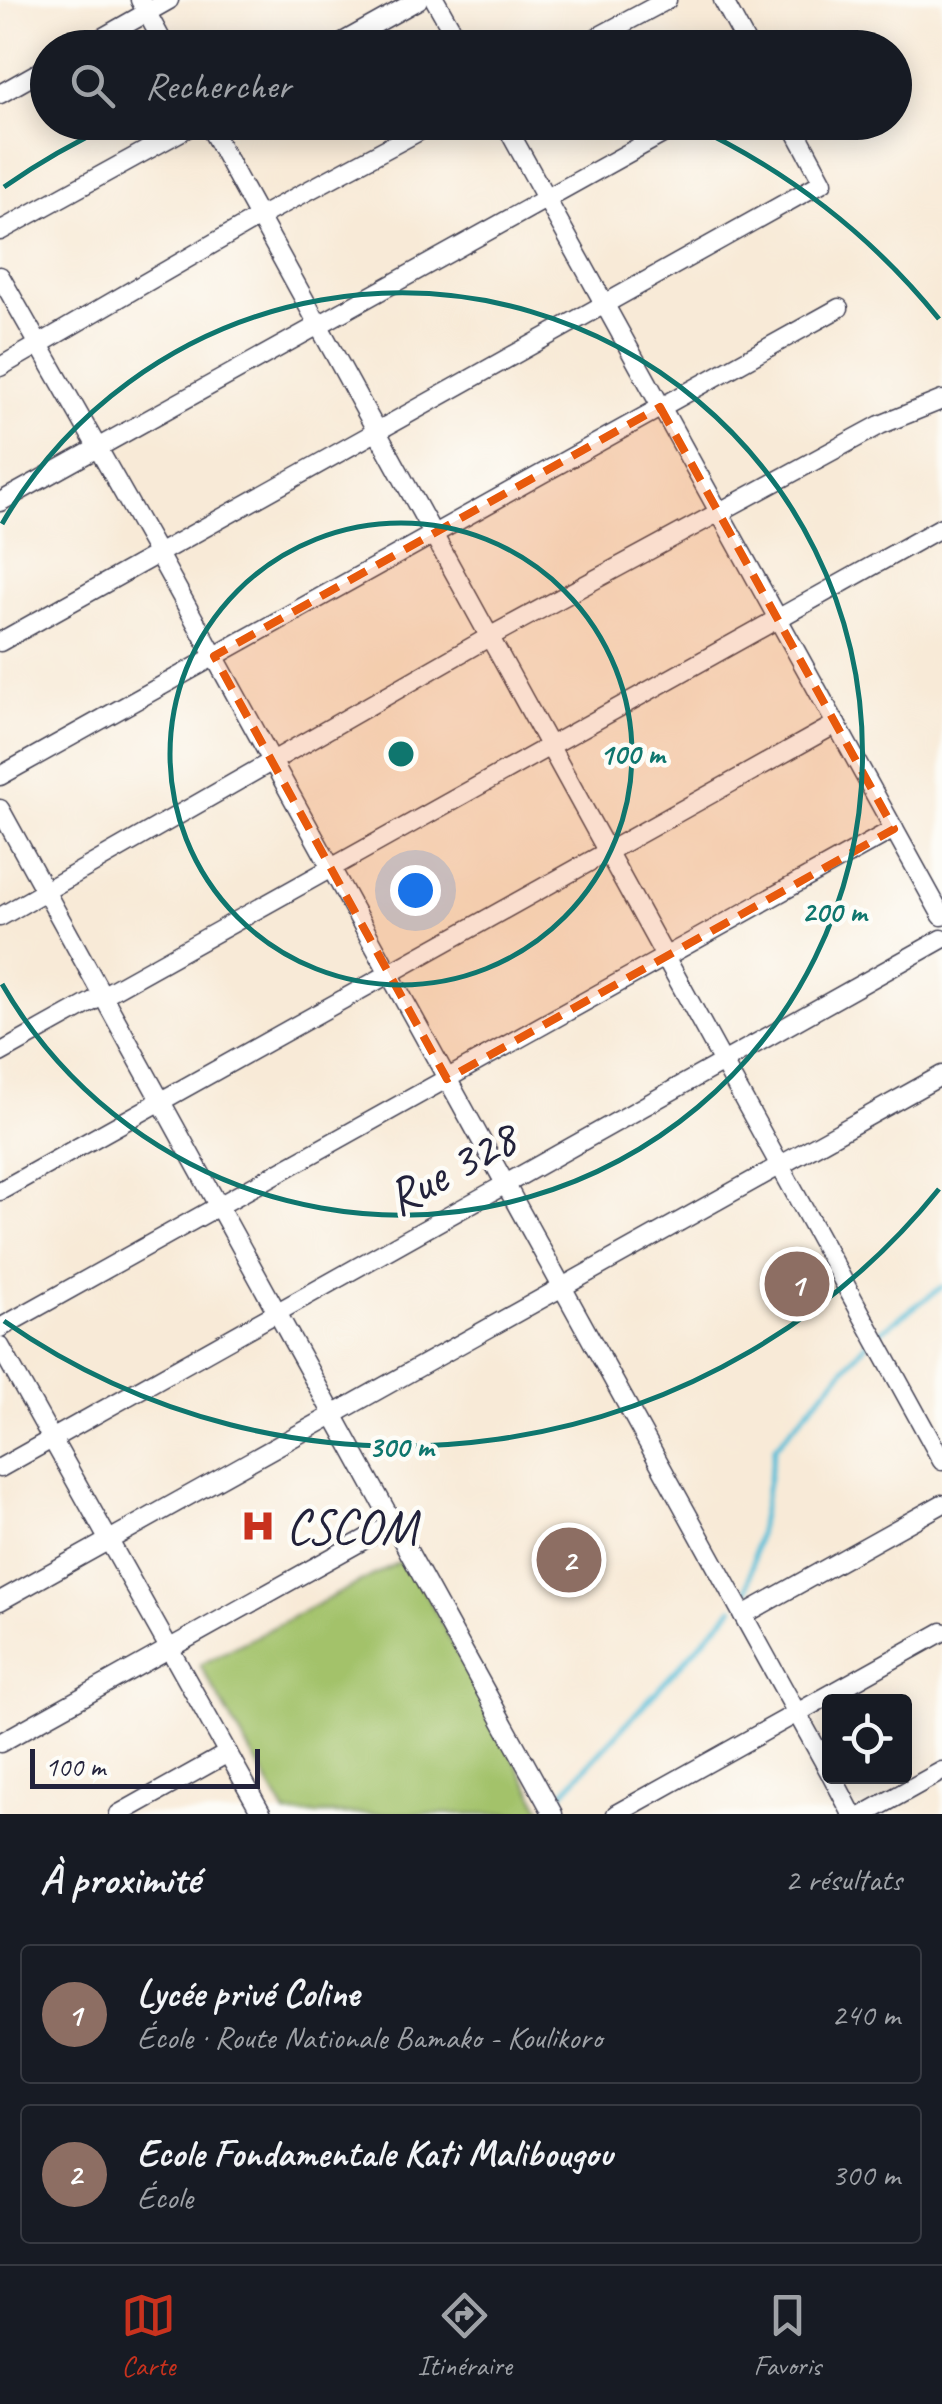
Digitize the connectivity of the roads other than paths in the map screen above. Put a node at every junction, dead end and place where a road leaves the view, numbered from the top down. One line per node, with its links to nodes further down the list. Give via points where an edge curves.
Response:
1 (170, 0): 6 (street)
2 (418, 0): 9 (street)
3 (435, 0): 10 (street)
4 (667, 0): 11 (street)
5 (723, 0): 12 (street)
6 (143, 6): 7 (street); 8 (street)
7 (109, 30)
8 (156, 30)
9 (364, 30)
10 (452, 30)
11 (611, 30)
12 (740, 30)
13 (30, 78): 14 (street)
14 (0, 94)
15 (165, 140): 23 (street)
16 (217, 140): 22 (street)
17 (403, 140): 22 (street)
18 (514, 140): 21 (street)
19 (652, 140): 21 (street)
20 (801, 140): 25 (street, via 823,182)
21 (545, 199): 25 (street); 27 (street)
22 (259, 218): 27 (street); 28 (street)
23 (0, 230)
24 (0, 276): 28 (street)
25 (604, 304): 31 (street); 32 (street)
26 (839, 308): 31 (street)
27 (318, 325): 32 (street); 33 (street)
28 (39, 345): 29 (street); 33 (street)
29 (0, 367)
30 (942, 400): 35 (street, via 880,425)
31 (660, 407): 35 (street); 37 (street)
32 (377, 432): 37 (street); 38 (street)
33 (96, 449): 34 (street); 38 (street)
34 (0, 502)
35 (718, 513): 39 (street); 40 (street)
36 (942, 527): 39 (street)
37 (433, 534): 40 (street); 42 (street)
38 (158, 554): 41 (street); 42 (street)
39 (778, 619): 43 (street); 44 (street)
40 (489, 636): 44 (street); 45 (street)
41 (0, 642)
42 (214, 656): 45 (street); 46 (street)
43 (836, 724): 48 (street); 49 (street)
44 (550, 746): 49 (street); 50 (street)
45 (274, 764): 50 (street); 51 (street)
46 (0, 776)
47 (0, 809): 51 (street)
48 (894, 829): 53 (street); 55 (street)
49 (607, 852): 55 (street); 56 (street)
50 (331, 868): 56 (street); 57 (street)
51 (45, 891): 52 (street); 57 (street)
52 (0, 916)
53 (942, 916)
54 (942, 939): 59 (street, Rue 328)
55 (665, 957): 59 (street); 61 (street)
56 (389, 974): 61 (street); 62 (street)
57 (103, 996): 58 (street); 62 (street)
58 (0, 1053)
59 (723, 1062): 63 (street); 64 (street, Rue 328)
60 (942, 1075): 63 (street)
61 (447, 1079): 64 (street); 66 (street)
62 (161, 1101): 65 (street); 66 (street)
63 (780, 1166): 67 (street); 73 (street)
64 (505, 1184): 67 (street); 68 (street, Rue 328)
65 (0, 1191)
66 (219, 1206): 68 (street); 69 (street)
67 (562, 1287): 71 (street); 79 (street)
68 (277, 1312): 71 (street); 72 (street, Rue 328)
69 (0, 1328)
70 (0, 1346): 72 (street)
71 (334, 1414): 76 (street); 77 (street)
72 (52, 1438): 74 (street, Rue 328); 77 (street)
73 (942, 1462)
74 (0, 1468)
75 (942, 1504): 79 (street)
76 (394, 1524): 81 (street); 90 (street)
77 (108, 1540): 78 (street); 81 (street)
78 (0, 1601)
79 (743, 1615): 82 (street)
80 (942, 1632): 82 (street)
81 (169, 1649): 83 (street); 84 (street)
82 (797, 1713): 85 (street); 91 (street)
83 (0, 1744)
84 (228, 1753): 88 (street); 89 (street)
85 (822, 1759)
86 (942, 1771): 93 (street)
87 (836, 1784): 92 (street)
88 (118, 1814)
89 (262, 1814)
90 (554, 1814)
91 (616, 1814)
92 (852, 1814)
93 (865, 1814)

